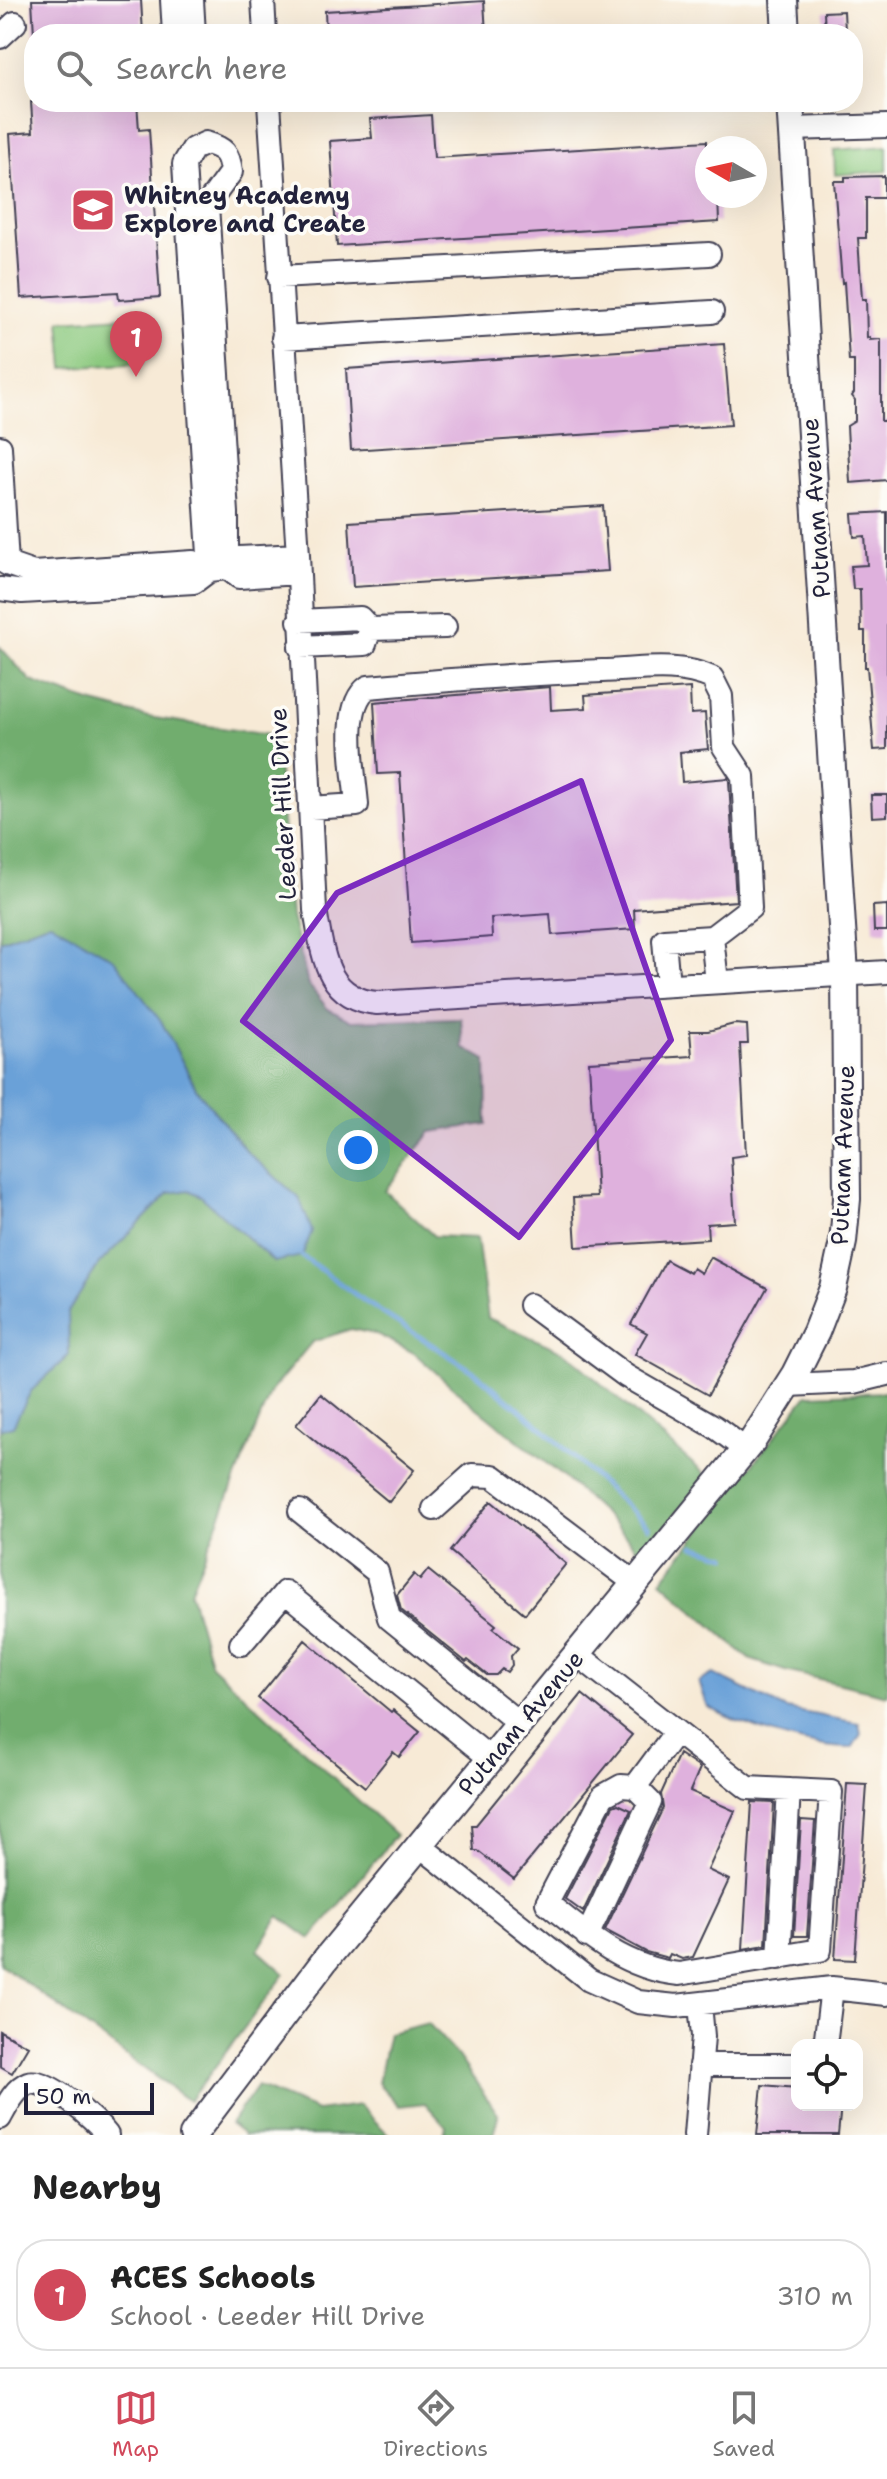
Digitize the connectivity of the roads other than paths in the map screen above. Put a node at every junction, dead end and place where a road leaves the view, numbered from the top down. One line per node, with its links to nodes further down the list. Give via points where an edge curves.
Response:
1 (172, 0): 5 (street)
2 (192, 0): 6 (street)
3 (263, 0): 7 (street)
4 (784, 0): 8 (main road)
5 (173, 24)
6 (193, 24)
7 (264, 24)
8 (785, 24)
9 (270, 112): 14 (street, Leeder Hill Drive)
10 (791, 112): 12 (main road, Putnam Avenue)
11 (887, 126): 12 (street)
12 (792, 129): 28 (main road, Putnam Avenue)
13 (709, 254): 14 (street)
14 (279, 277): 16 (street, Leeder Hill Drive)
15 (712, 312): 16 (street)
16 (283, 338): 18 (street, Leeder Hill Drive)
17 (0, 447): 19 (street, via 7,564 33,573 193,562)
18 (298, 564): 19 (street, via 239,558); 21 (street, Leeder Hill Drive)
19 (219, 569): 19 (street, via 227,513 207,205 231,172 230,157 221,147 206,143 193,149 184,164); 20 (street, via 194,582)
20 (0, 589)
21 (299, 621): 23 (street, via 360,618); 24 (street, Leeder Hill Drive)
22 (445, 627): 23 (street)
23 (370, 629): 24 (street, via 365,644)
24 (300, 647): 25 (street, Leeder Hill Drive)
25 (310, 808): 26 (street, via 357,805 352,713 368,687 550,673 692,670 712,678 721,696 724,747 743,776 750,908); 30 (street, Leeder Hill Drive, via 321,945 332,977 358,1001)
26 (712, 937): 29 (street); 30 (street, via 664,940)
27 (887, 972): 28 (street, Leeder Hill Drive)
28 (845, 974): 29 (street, Leeder Hill Drive); 33 (main road, Putnam Avenue, via 843,1242 827,1303)
29 (717, 982): 30 (street, Leeder Hill Drive)
30 (668, 985)
31 (530, 1305): 34 (street, via 626,1376)
32 (887, 1374): 33 (street, via 854,1382)
33 (789, 1385): 34 (main road, Putnam Avenue)
34 (745, 1449): 37 (main road, Putnam Avenue)
35 (434, 1509): 37 (street, via 472,1475 493,1476)
36 (300, 1511): 40 (street, via 377,1572 389,1618)
37 (635, 1583): 39 (main road, Putnam Avenue)
38 (241, 1644): 42 (street, via 285,1592)
39 (577, 1654): 40 (main road, Putnam Avenue); 41 (street)
40 (520, 1724): 42 (main road, Putnam Avenue)
41 (675, 1733): 43 (street); 44 (street, via 748,1788)
42 (491, 1759): 45 (main road, Putnam Avenue)
43 (635, 1787): 46 (street, via 650,1802); 46 (street, via 621,1786 603,1796 547,1903)
44 (789, 1790): 48 (street); 48 (street, via 831,1792 820,1950)
45 (419, 1845): 50 (street); 58 (main road, Putnam Avenue)
46 (587, 1936): 47 (street)
47 (623, 1958): 48 (street, via 679,1974); 50 (street)
48 (779, 1958)
49 (832, 1988): 51 (street); 52 (street); 53 (street)
50 (604, 1989): 52 (street, via 656,2005)
51 (887, 1994)
52 (700, 2004): 54 (street)
53 (826, 2039)
54 (700, 2065): 55 (street); 59 (street)
55 (791, 2065)
56 (0, 2118): 57 (street, via 23,2086 35,2082 85,2112)
57 (107, 2135)
58 (193, 2135)
59 (695, 2135)

